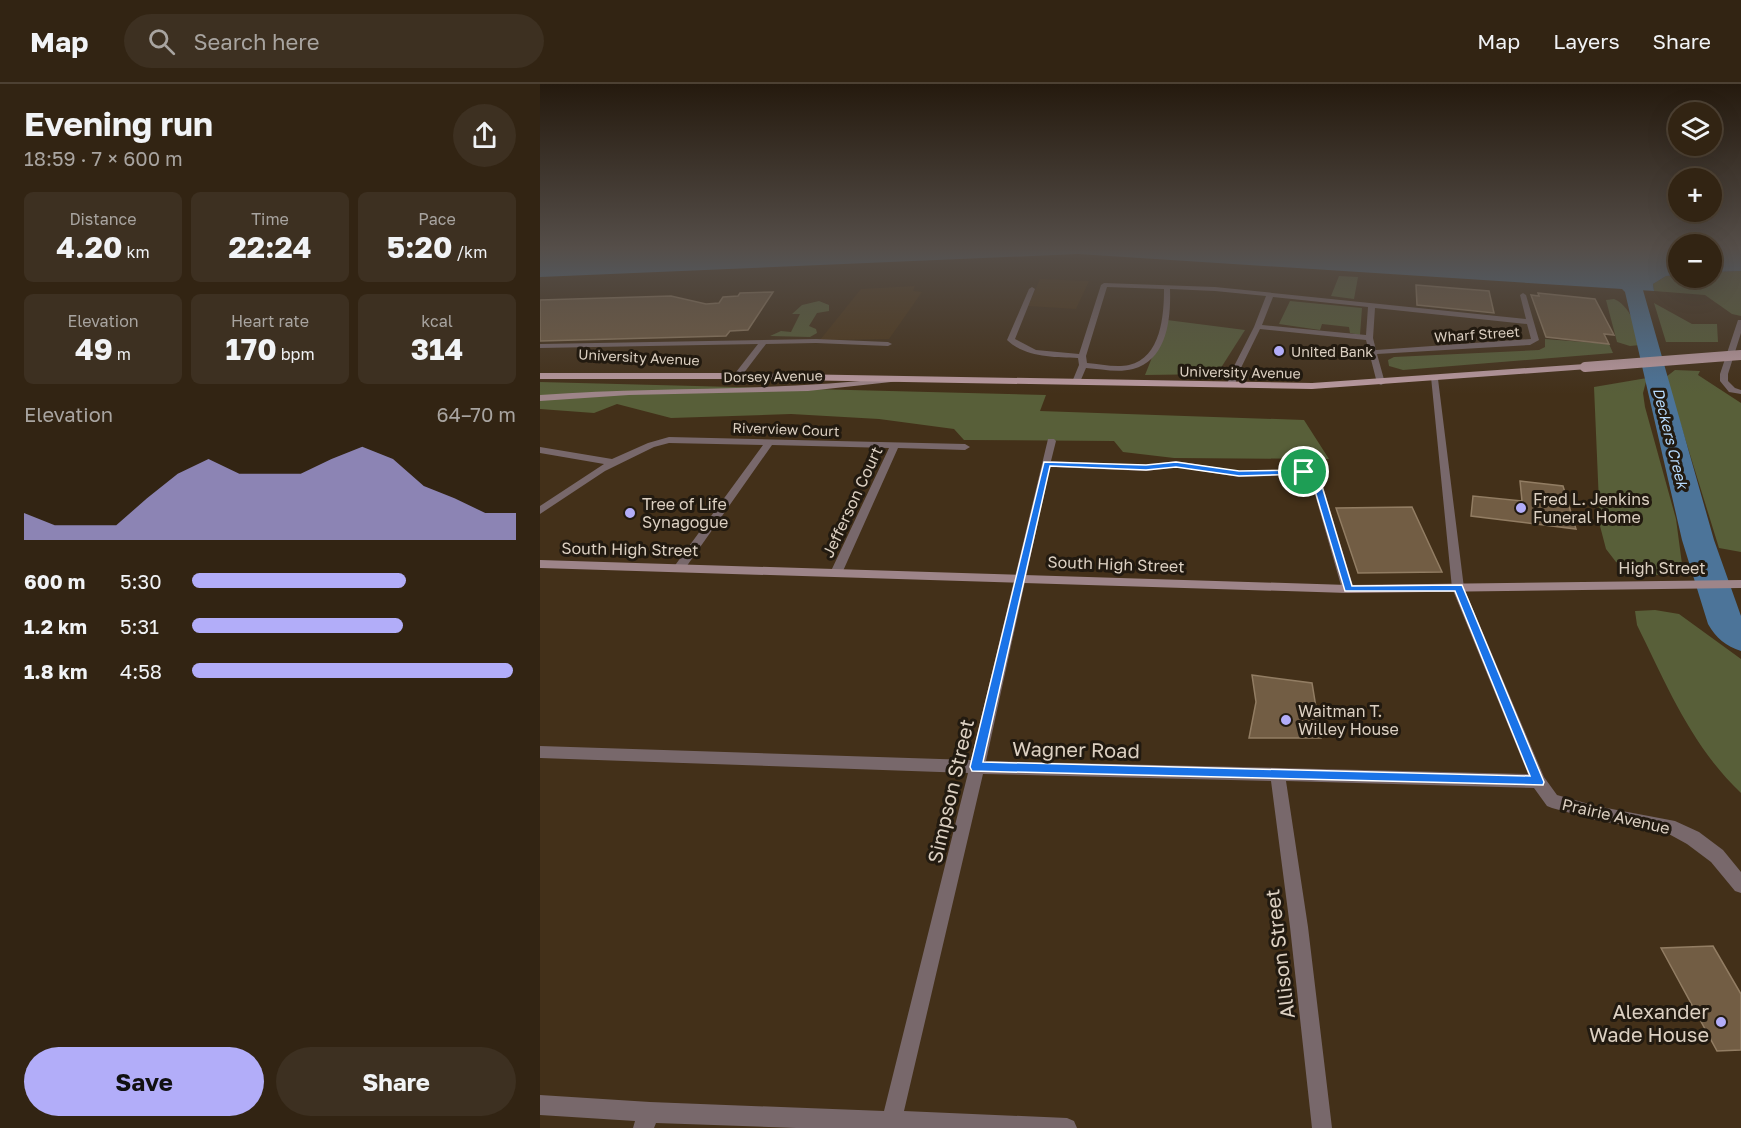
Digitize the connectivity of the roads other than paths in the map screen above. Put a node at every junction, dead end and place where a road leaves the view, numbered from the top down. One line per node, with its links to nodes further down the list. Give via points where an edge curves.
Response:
1 (1029, 297): 17 (street, via 1011,340 1035,351)
2 (1100, 297): 17 (street)
3 (1167, 297): 18 (street, via 1167,320 1148,359 1130,367)
4 (1269, 297): 10 (street)
5 (1288, 297): 7 (street)
6 (1524, 297): 8 (street, Wharf Street)
7 (1372, 305): 8 (street); 11 (street)
8 (1531, 322): 15 (street, Wharf Street, via 1534,340 1530,343)
9 (1741, 322): 27 (street, via 1724,381 1732,390)
10 (1258, 327): 11 (street); 26 (street)
11 (1369, 338): 15 (street)
12 (765, 342): 13 (street); 14 (street); 21 (street)
13 (888, 344)
14 (540, 346)
15 (1374, 352): 25 (street)
16 (1741, 355): 23 (main road, University Avenue, bridge)
17 (1082, 356): 18 (street)
18 (1083, 365): 24 (street)
19 (540, 366): 21 (main road, University Avenue)
20 (540, 376): 21 (main road, University Avenue)
21 (738, 376): 22 (main road, University Avenue)
22 (897, 379): 24 (main road, University Avenue); 28 (street, Dorsey Avenue, via 841,388)
23 (1434, 380): 25 (main road, University Avenue); 43 (street, Prairie Avenue)
24 (1076, 382): 26 (main road, University Avenue)
25 (1381, 383): 26 (main road, University Avenue)
26 (1231, 385)
27 (1741, 392)
28 (540, 398)
29 (1051, 441): 35 (street, Simpson Street)
30 (770, 442): 31 (street, Riverview Court); 34 (street, Riverview Court, via 669,440 641,447); 38 (street)
31 (895, 445): 32 (street, Riverview Court); 39 (street, Jefferson Court)
32 (965, 447)
33 (540, 450): 34 (street)
34 (611, 462): 36 (street, Riverview Court)
35 (1046, 464): 40 (street, Simpson Street); 44 (street, via 1146,468 1176,464 1239,474 1304,472 1317,483)
36 (540, 511)
37 (540, 564): 38 (street, South High Street)
38 (680, 567): 39 (street, South High Street)
39 (837, 571): 40 (street, South High Street)
40 (1022, 577): 44 (street, South High Street); 46 (street, Simpson Street)
41 (1741, 584): 42 (street, High Street)
42 (1583, 586): 43 (street, South High Street)
43 (1458, 588): 44 (street, South High Street); 48 (street, Prairie Avenue)
44 (1348, 589)
45 (540, 752): 46 (street, Wagner Road)
46 (976, 767): 47 (street, Wagner Road); 52 (street, Simpson Street)
47 (1278, 774): 48 (street, Wagner Road); 54 (street, Allison Street)
48 (1538, 782): 49 (street, Prairie Avenue, via 1552,801 1669,826 1693,838 1718,856)
49 (1741, 885)
50 (540, 1105): 51 (street)
51 (647, 1120): 52 (street)
52 (891, 1124): 53 (street)
53 (1067, 1128)
54 (1322, 1128)

